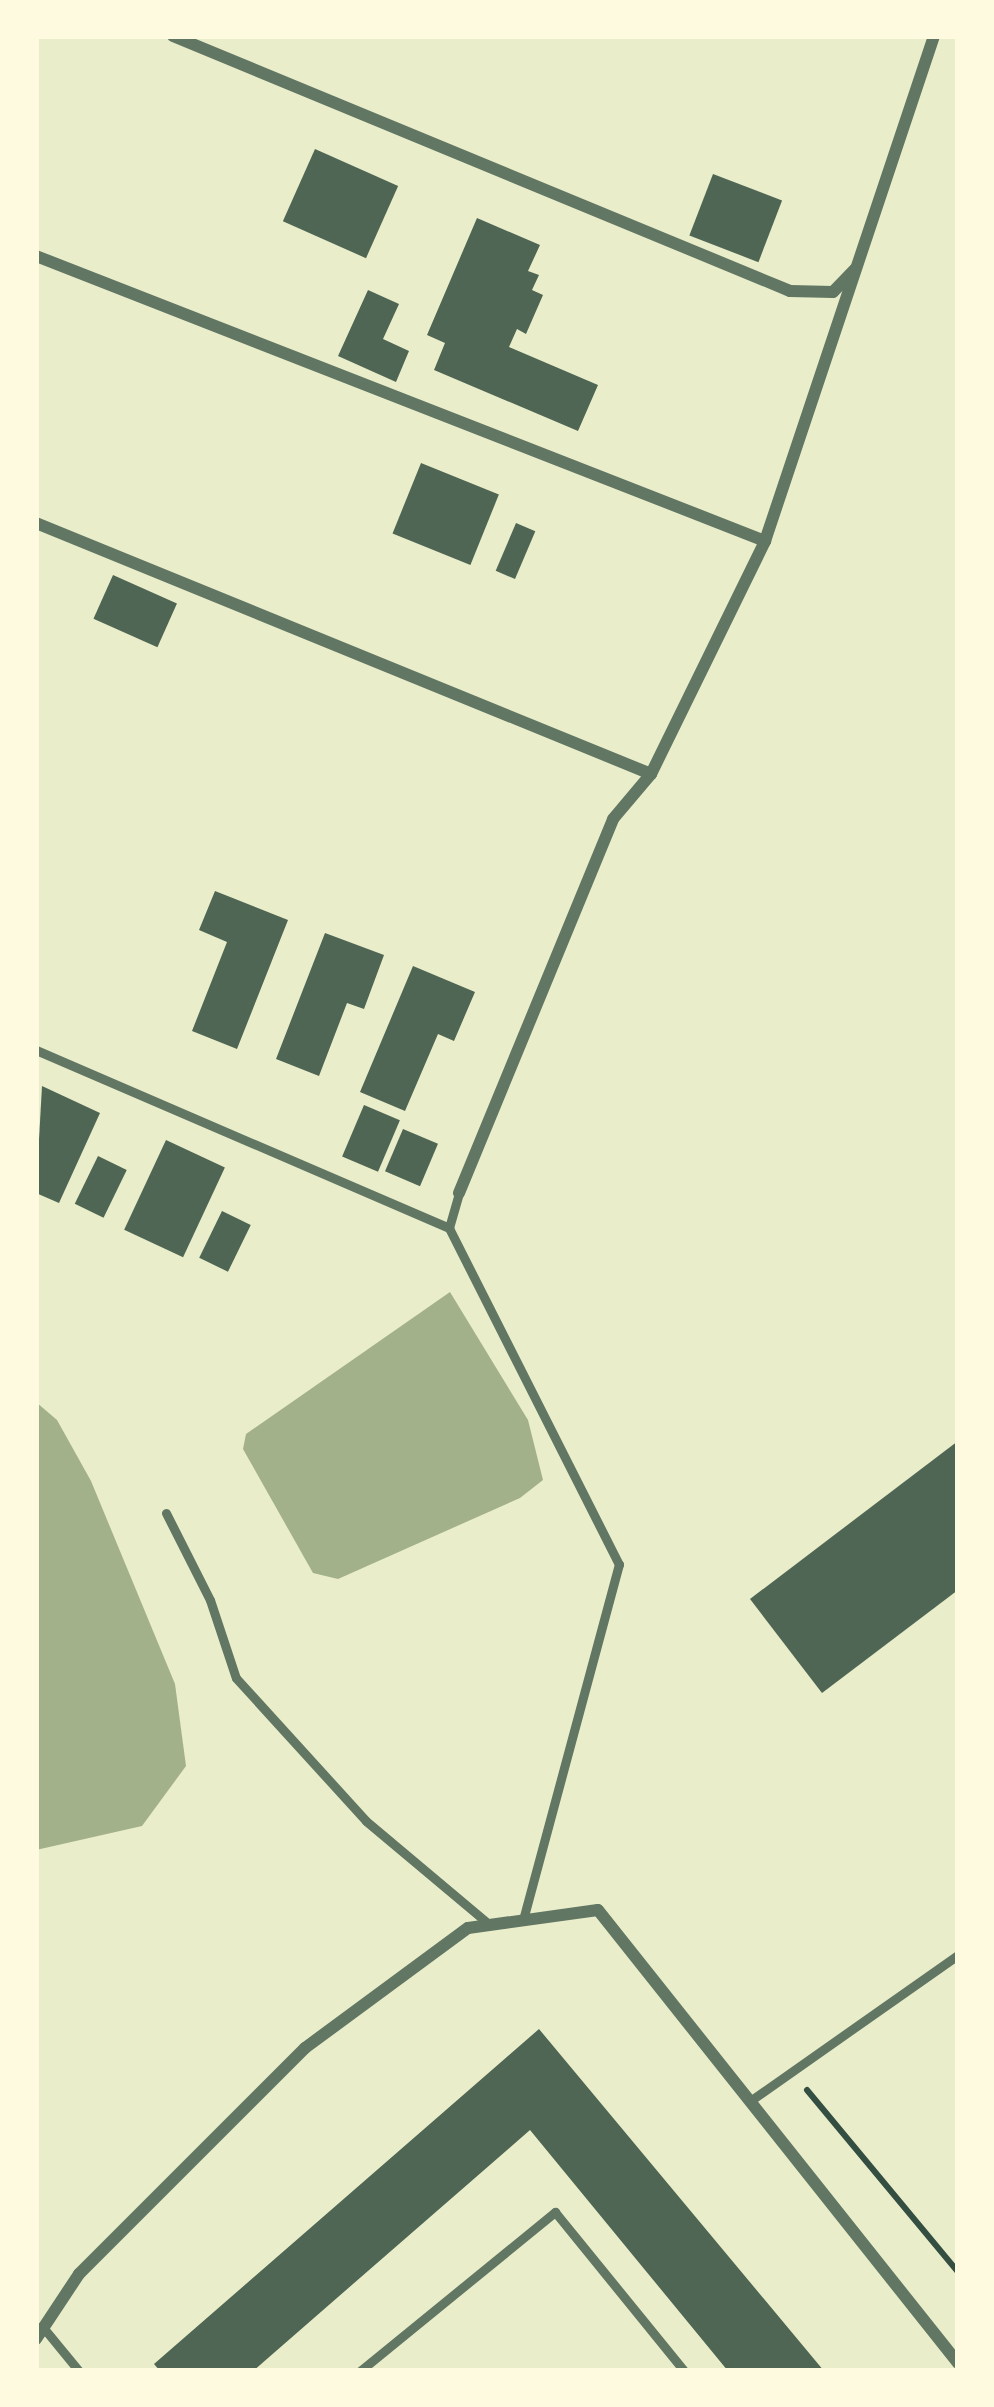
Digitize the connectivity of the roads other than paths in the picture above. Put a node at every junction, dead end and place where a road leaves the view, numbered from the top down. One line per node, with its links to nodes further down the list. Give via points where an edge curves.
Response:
1 (172, 36): 4 (street, via 790,291 832,292)
2 (934, 36): 4 (street)
3 (36, 256): 6 (street)
4 (860, 264): 6 (street)
5 (36, 523): 7 (street)
6 (765, 541): 7 (street)
7 (651, 773): 9 (street, via 613,819)
8 (36, 1051): 10 (lane)
9 (459, 1193): 10 (lane)
10 (448, 1228): 12 (lane, via 619,1564)
11 (166, 1513): 13 (lane, via 210,1600 236,1678 366,1821)
12 (523, 1921): 13 (street); 15 (street, via 598,1910)
13 (490, 1925): 16 (street, via 468,1928 305,2048 80,2274)
14 (958, 1955): 15 (lane)
15 (750, 2101): 17 (street)
16 (39, 2332): 18 (lane)
17 (958, 2363)
18 (79, 2371)
19 (360, 2371): 20 (lane, via 555,2212)
20 (684, 2371)

